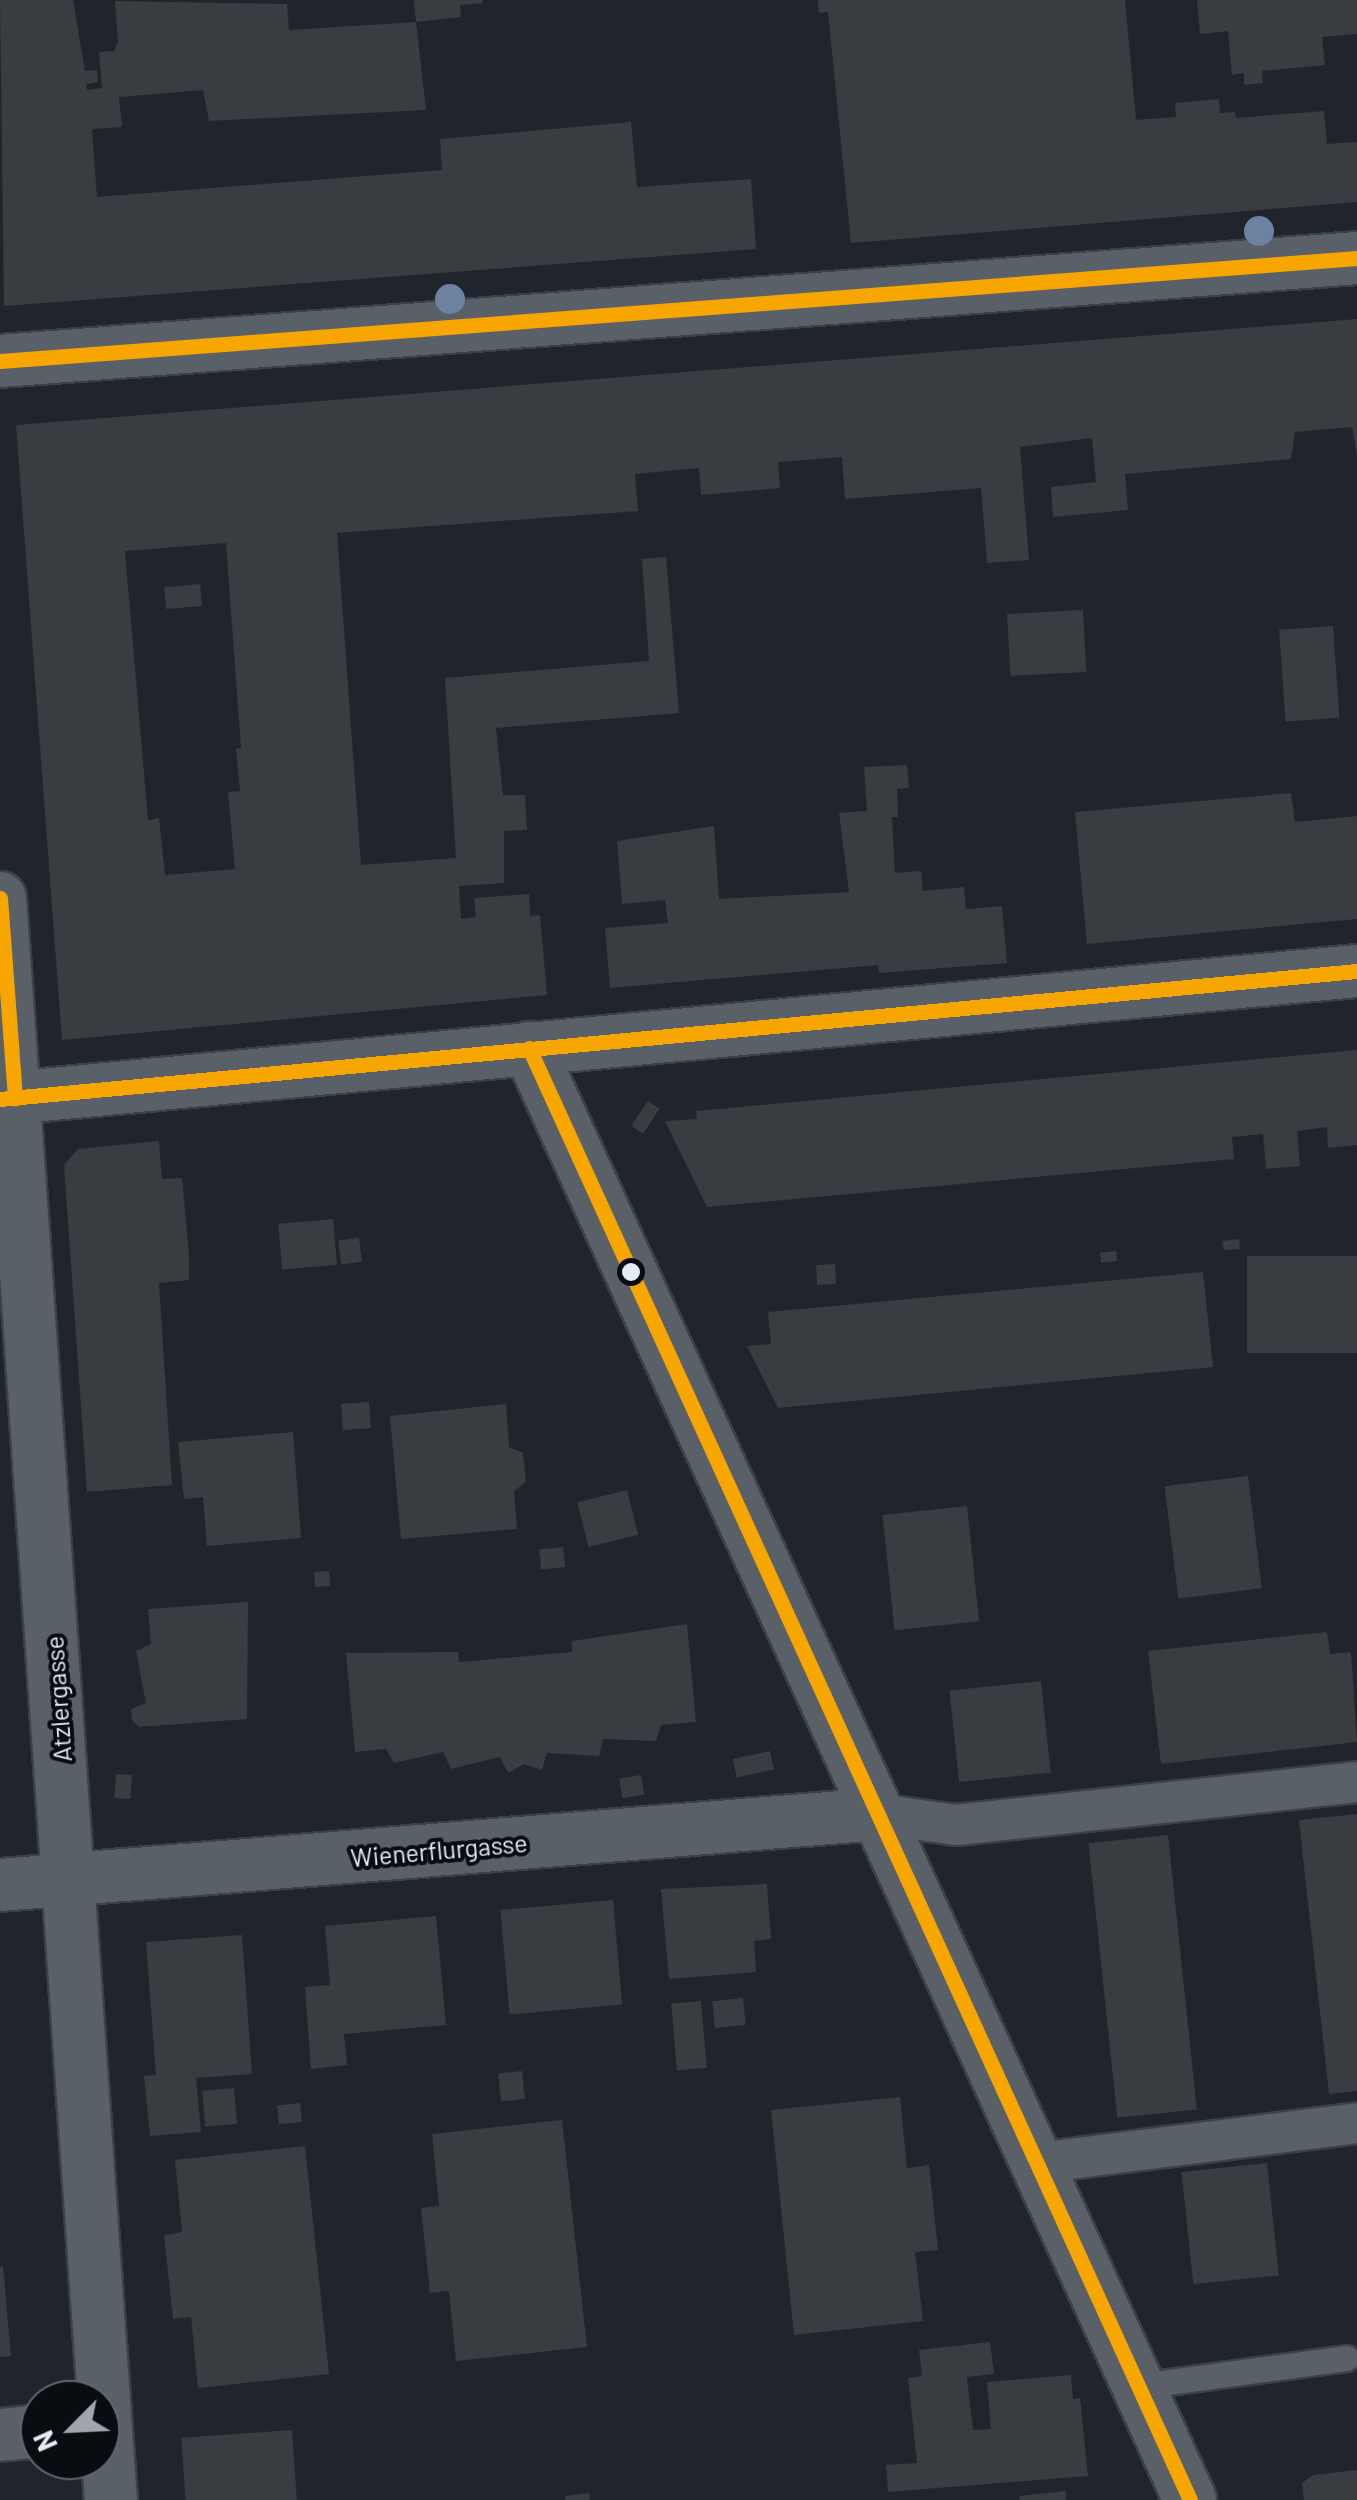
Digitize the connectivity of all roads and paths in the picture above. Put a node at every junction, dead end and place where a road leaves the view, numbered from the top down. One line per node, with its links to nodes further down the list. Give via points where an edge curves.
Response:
1 (1357, 258): 2 (street)
2 (0, 361)
3 (0, 898): 6 (street, Atzlergasse)
4 (1357, 972): 5 (street)
5 (529, 1048): 6 (street); 8 (street)
6 (8, 1099): 9 (street, Atzlergasse)
7 (1357, 1782): 8 (street, via 956,1824)
8 (878, 1814): 9 (street, Wienerflurgasse); 12 (street)
9 (71, 1879): 10 (street, Wienerflurgasse); 14 (street, Atzlergasse)
10 (0, 1885)
11 (1357, 2123): 12 (street)
12 (1037, 2163): 15 (street)
13 (1346, 2358): 15 (lane)
14 (99, 2380)
15 (1138, 2386): 16 (street)
16 (1190, 2500)

